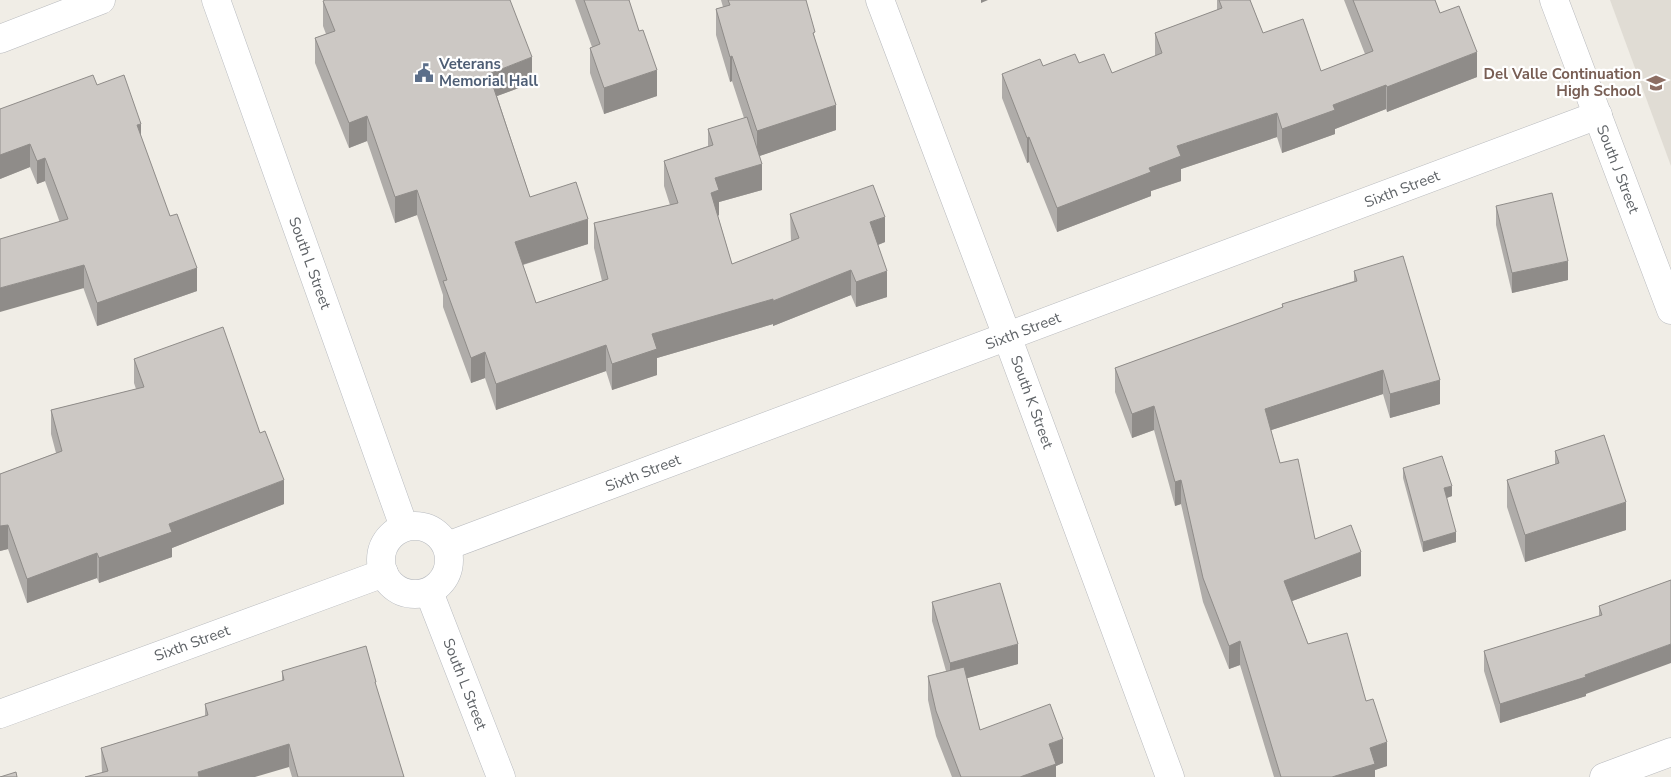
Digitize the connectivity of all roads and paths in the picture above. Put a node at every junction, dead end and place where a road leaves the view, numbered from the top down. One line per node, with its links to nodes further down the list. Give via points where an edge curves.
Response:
1 (101, 0): 5 (street)
2 (216, 0): 9 (street, South L Street)
3 (880, 0): 8 (street, South K Street)
4 (1554, 0): 6 (street, South J Street)
5 (0, 39)
6 (1598, 115): 7 (street, South J Street); 8 (street, Sixth Street)
7 (1671, 310)
8 (1008, 336): 10 (street, Sixth Street); 16 (street, South K Street)
9 (404, 527): 10 (street, via 425,526 434,530); 11 (street, via 384,545 381,554)
10 (447, 546): 12 (street, via 449,568 445,578)
11 (384, 573): 12 (street, via 398,589 418,594); 13 (street, Sixth Street)
12 (429, 592): 15 (street, South L Street)
13 (0, 714)
14 (1671, 752): 17 (street)
15 (501, 777)
16 (1170, 777)
17 (1604, 777)

